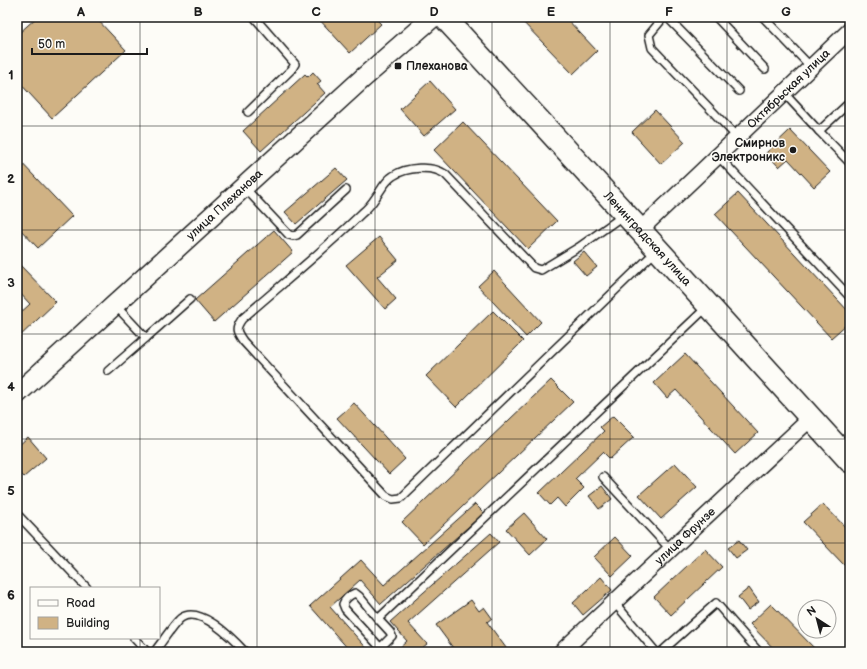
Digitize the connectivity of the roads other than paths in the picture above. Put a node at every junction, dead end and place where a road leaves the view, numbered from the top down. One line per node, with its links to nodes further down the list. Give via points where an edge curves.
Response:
1 (254, 17): 14 (lane, via 294,64 292,69)
2 (433, 17): 19 (street, улица Плеханова)
3 (444, 17): 21 (highway, Ленинградская улица)
4 (664, 17): 16 (lane, via 649,35 652,48)
5 (667, 17): 11 (lane)
6 (716, 17): 10 (lane)
7 (763, 17): 9 (lane)
8 (850, 30): 9 (street, Октябрьская улица)
9 (811, 67): 12 (street, Октябрьская улица)
10 (765, 69)
11 (739, 91)
12 (784, 93): 15 (lane); 16 (street, Октябрьская улица)
13 (850, 102): 15 (lane)
14 (248, 112)
15 (819, 131): 18 (lane)
16 (737, 137): 17 (street, Октябрьская улица)
17 (718, 156): 22 (street, Октябрьская улица); 24 (lane)
18 (850, 163)
19 (244, 187): 20 (lane, via 289,235 293,236); 26 (street, улица Плеханова)
20 (346, 190)
21 (625, 214): 22 (highway, Ленинградская улица); 23 (lane, via 541,270 534,268 440,170 423,168 401,172 393,175 363,212 316,256 242,319 237,326 237,333 386,496 393,499 401,498)
22 (640, 230): 23 (highway, Ленинградская улица)
23 (658, 249): 27 (highway, Ленинградская улица)
24 (850, 298)
25 (190, 299): 28 (lane)
26 (115, 305): 28 (lane); 30 (street, улица Плеханова)
27 (708, 306): 31 (highway, Ленинградская улица); 38 (lane)
28 (146, 338): 29 (lane)
29 (108, 371)
30 (20, 389)
31 (810, 418): 32 (highway, Ленинградская улица); 35 (street, улица Фрунзе)
32 (850, 462)
33 (603, 477): 35 (lane)
34 (17, 514): 36 (lane)
35 (671, 550): 37 (street, улица Фрунзе)
36 (86, 587)
37 (613, 602): 43 (street, улица Фрунзе); 44 (lane)
38 (378, 619): 38 (lane, via 355,593 344,601 345,609 381,647 392,636)
39 (135, 639): 40 (lane)
40 (147, 652)
41 (154, 652): 42 (lane, via 181,618 190,614 203,617 231,637)
42 (245, 652)
43 (561, 652)
44 (656, 652)
45 (661, 652): 46 (lane, via 716,603)
46 (759, 652)

